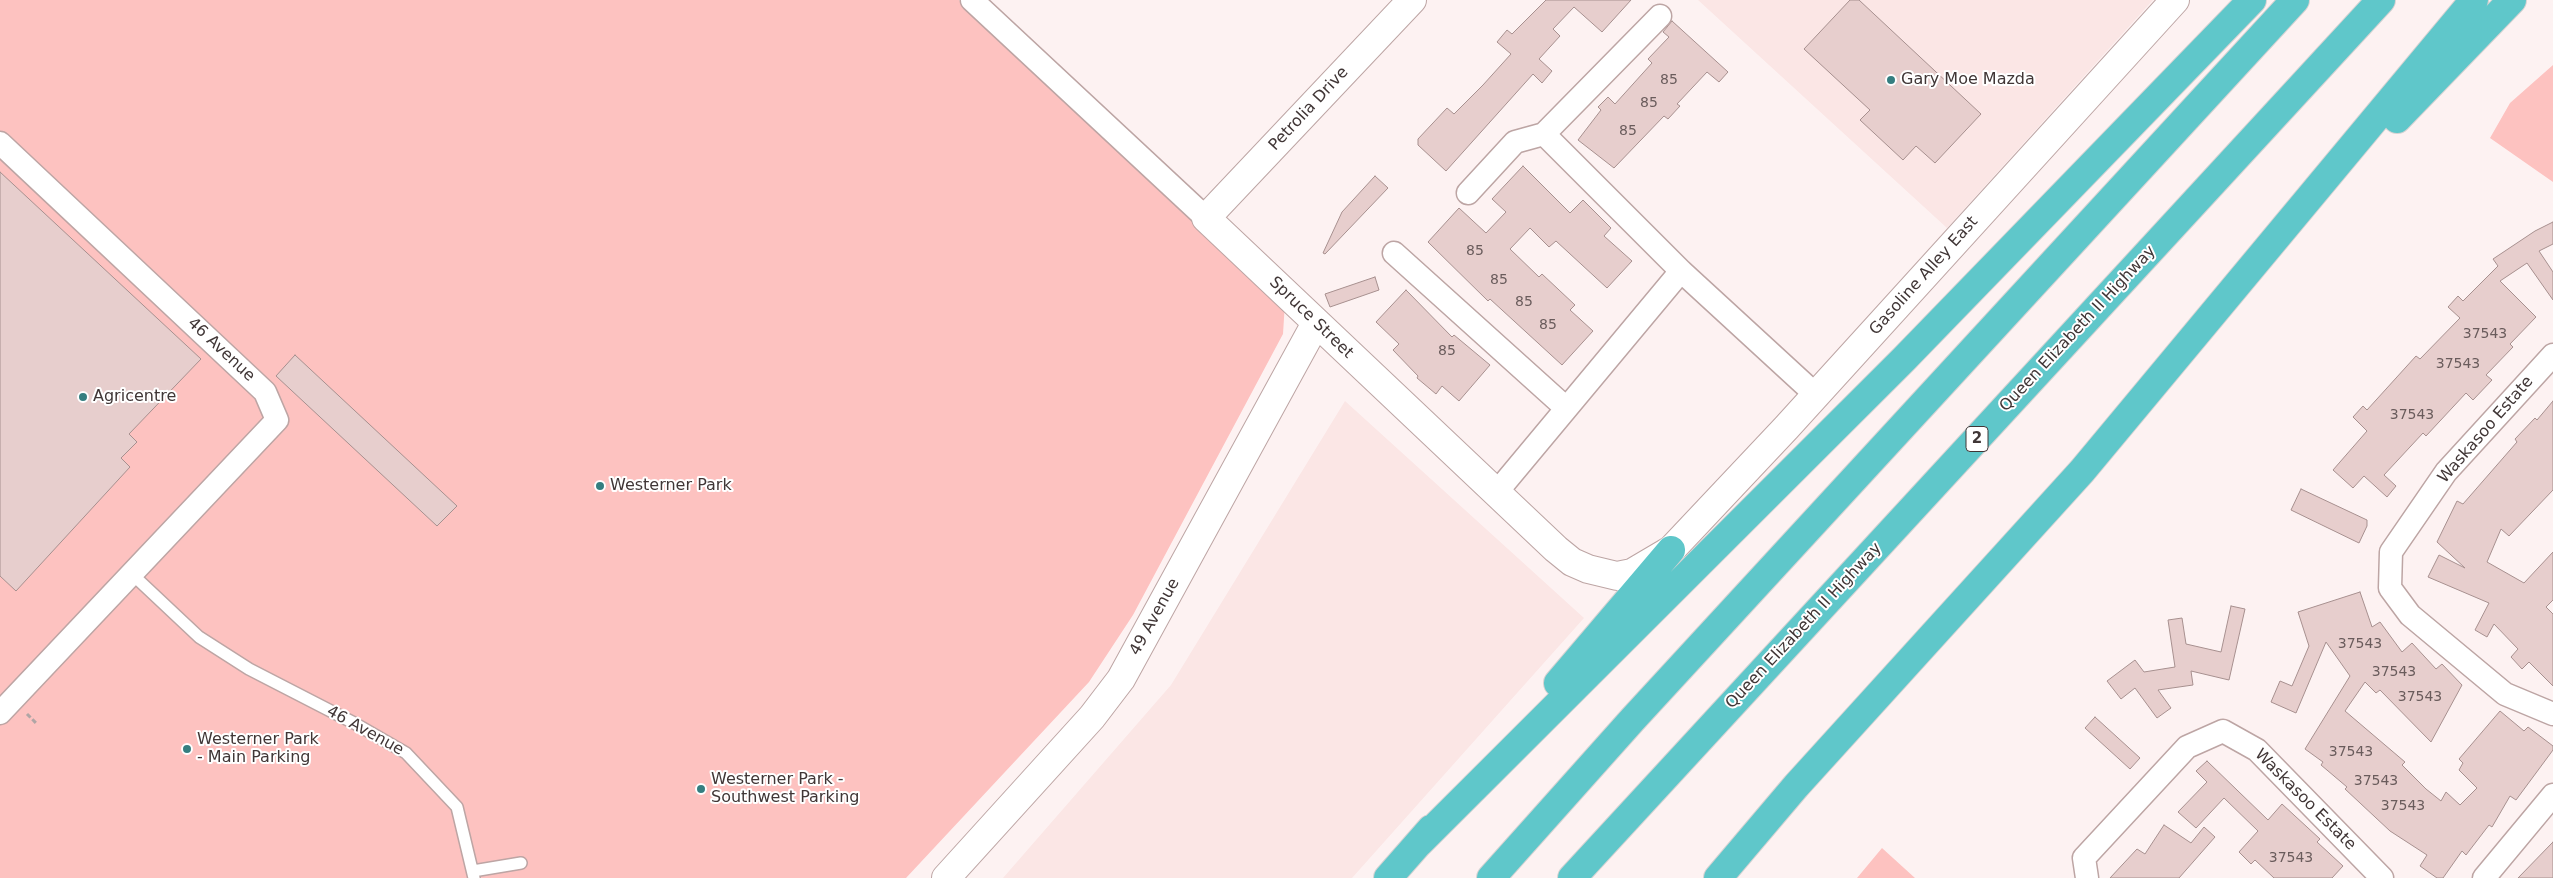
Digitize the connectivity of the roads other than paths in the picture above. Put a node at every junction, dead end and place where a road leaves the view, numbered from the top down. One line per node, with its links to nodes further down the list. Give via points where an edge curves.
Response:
1 (972, 0): 13 (street, Spruce Street)
2 (1412, 0): 13 (street, Petrolia Drive)
3 (2175, 0): 19 (street, Gasoline Alley East)
4 (2252, 0): 27 (highway, via 1897,366)
5 (2295, 0): 32 (highway, via 1633,718)
6 (2381, 0): 33 (highway, Queen Elizabeth II Highway / 2)
7 (2474, 0): 16 (highway)
8 (2512, 0): 16 (highway)
9 (1660, 16): 10 (street)
10 (1544, 134): 12 (street, via 1515,142); 15 (street)
11 (0, 142): 23 (street, 46 Avenue, via 266,392 277,420)
12 (1468, 193)
13 (1206, 218): 17 (street, Spruce Street)
14 (1394, 253): 20 (street)
15 (1681, 271): 19 (street); 20 (street)
16 (2248, 273): 34 (highway, via 2082,471 1796,786)
17 (1316, 323): 21 (street, Spruce Street); 30 (street, 49 Avenue, via 1108,698)
18 (2553, 355): 25 (street, Waskasoo Estate, via 2446,472 2391,552 2390,588 2410,615 2505,694)
19 (1816, 395): 22 (street, Gasoline Alley East)
20 (1566, 408): 21 (street)
21 (1496, 494): 22 (street, Spruce Street, via 1556,549 1572,562 1588,569 1617,576 1632,574)
22 (1671, 550): 27 (highway)
23 (132, 574): 24 (street, 46 Avenue); 29 (lane, 46 Avenue, via 199,637 248,669 406,753 457,806)
24 (0, 713)
25 (2553, 714)
26 (2553, 795): 37 (street)
27 (1419, 843): 31 (highway)
28 (521, 863): 29 (lane)
29 (473, 875)
30 (946, 878)
31 (1388, 878)
32 (1491, 878)
33 (1572, 878)
34 (1718, 878)
35 (2087, 878): 36 (street, Waskasoo Estate, via 2084,858 2187,747 2223,731 2257,750)
36 (2382, 878)
37 (2484, 878)

